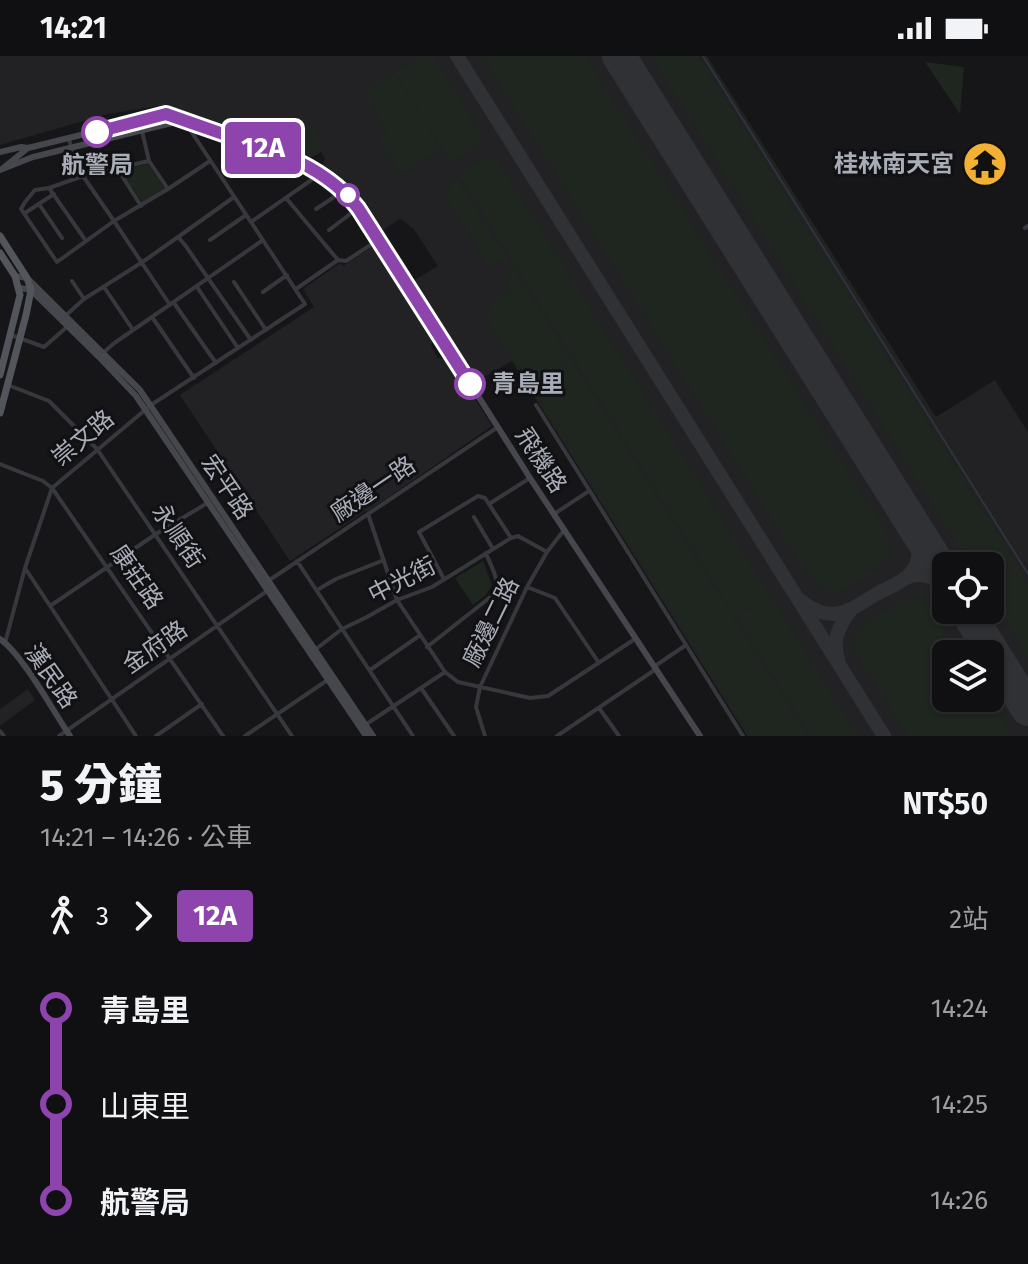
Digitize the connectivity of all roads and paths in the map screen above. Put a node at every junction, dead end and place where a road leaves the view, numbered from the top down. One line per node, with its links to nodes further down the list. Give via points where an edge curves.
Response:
1 (184, 120): 2 (street, 飛機路); 3 (street, 飛機路, via 166,114); 8 (street); 12 (street, 飛機路, via 304,163)
2 (142, 131): 4 (street, 飛機路); 7 (street)
3 (69, 139): 4 (street); 5 (street, 飛機路)
4 (71, 147): 9 (street, 飛機路); 13 (street)
5 (28, 148): 6 (street, 飛機路); 11 (street, 飛機路)
6 (0, 152)
7 (149, 161): 10 (street); 16 (street)
8 (210, 161): 16 (street); 19 (street)
9 (11, 167): 11 (street, 飛機路); 14 (street)
10 (117, 168): 13 (street); 22 (street)
11 (0, 170)
12 (320, 174): 17 (street, 飛機路); 20 (street)
13 (83, 176): 15 (street); 27 (street)
14 (0, 178)
15 (49, 188): 18 (street); 25 (street, via 35,190)
16 (168, 189): 22 (street)
17 (343, 191): 23 (street, 飛機路); 24 (street)
18 (54, 194): 21 (street); 36 (street)
19 (234, 197): 26 (street); 31 (street)
20 (286, 198): 28 (street); 38 (street)
21 (39, 204): 25 (street); 32 (street)
22 (141, 206): 27 (street)
23 (358, 208): 29 (street); 33 (street, 飛機路)
24 (316, 209)
25 (23, 211): 36 (street, via 57,262)
26 (246, 215): 28 (street); 34 (street)
27 (114, 221): 36 (street); 39 (street)
28 (251, 222): 35 (street)
29 (329, 230)
30 (0, 236): 42 (main road)
31 (178, 237): 39 (street); 43 (street)
32 (62, 238)
33 (379, 239): 38 (street, via 346,261); 71 (street, 飛機路)
34 (210, 240)
35 (263, 240): 40 (street); 43 (street)
36 (86, 241)
37 (0, 253): 41 (main road)
38 (338, 260): 49 (street)
39 (141, 263): 46 (street); 53 (street)
40 (287, 275): 49 (street); 51 (street)
41 (15, 276): 42 (street); 48 (main road)
42 (27, 278): 50 (main road); 54 (street, 宏平路)
43 (208, 279): 47 (street); 61 (street)
44 (72, 281): 52 (street)
45 (234, 282): 58 (street)
46 (104, 287): 52 (street); 57 (street)
47 (197, 287): 53 (street); 62 (street)
48 (20, 288): 50 (street); 59 (main road)
49 (296, 289): 58 (street, 崇文路, via 305,304)
50 (31, 290): 54 (street, 宏平路); 60 (main road)
51 (263, 292)
52 (84, 299): 54 (street)
53 (172, 304): 55 (street); 64 (street)
54 (64, 317): 56 (street, 宏平路); 63 (street, 宏平路)
55 (152, 317): 57 (street); 66 (street)
56 (68, 326): 60 (street, via 44,347); 63 (street, 宏平路)
57 (133, 330): 63 (street)
58 (266, 330): 61 (street, 崇文路)
59 (11, 335): 60 (street); 65 (main road)
60 (20, 339): 67 (main road)
61 (251, 340): 62 (street, 崇文路)
62 (238, 348): 64 (street, 崇文路)
63 (101, 355): 69 (street, 宏平路)
64 (216, 363): 66 (street, 崇文路)
65 (0, 375)
66 (194, 378): 69 (street, 崇文路)
67 (8, 385): 70 (main road); 72 (street, 永順街, via 49,401)
68 (536, 405): 76 (street)
69 (148, 408): 72 (street, 崇文路); 77 (street, 宏平路)
70 (0, 413)
71 (498, 427): 74 (street, 飛機路); 79 (street, 廠邊一路)
72 (97, 449): 75 (street, 崇文路); 83 (street, 永順街)
73 (0, 464): 75 (street, 康莊路)
74 (530, 478): 78 (street); 80 (street, 飛機路)
75 (52, 488): 90 (street, 崇文路); 91 (street, 康莊路)
76 (589, 491): 80 (street); 103 (street)
77 (211, 501): 83 (street); 93 (street, 宏平路)
78 (489, 504): 84 (street); 92 (street, via 475,497 419,532)
79 (368, 514): 88 (street); 89 (street, 廠邊一路)
80 (554, 514): 82 (street, 飛機路)
81 (474, 517): 85 (street)
82 (564, 530): 86 (street, 廠邊二路); 101 (street, 飛機路)
83 (156, 534): 91 (street); 98 (street, 永順街)
84 (511, 538): 85 (street, 中光街); 86 (street, via 518,536)
85 (493, 549): 87 (street, 中光街)
86 (547, 552): 94 (street, 廠邊二路)
87 (485, 553): 92 (street, 中光街); 104 (street, via 498,588)
88 (384, 560): 95 (street); 96 (street)
89 (297, 561): 93 (street, 廠邊一路); 95 (street)
90 (25, 568): 97 (street); 102 (street, 崇文路)
91 (108, 568): 97 (street); 106 (street, 康莊路)
92 (444, 579): 96 (street, 中光街)
93 (269, 586): 98 (street, 金府路); 105 (street, 宏平路)
94 (527, 587): 107 (street, via 555,598); 112 (street, 廠邊二路)
95 (317, 590): 99 (street)
96 (397, 600): 99 (street, 中光街); 100 (street)
97 (50, 606): 114 (street)
98 (217, 626): 106 (street, 金府路); 118 (street, 永順街)
99 (342, 629): 105 (street, 中光街); 109 (street)
100 (419, 636): 104 (street); 109 (street)
101 (636, 638): 107 (street); 108 (street, 飛機路)
102 (2, 641): 121 (street, 漢民路)
103 (686, 645): 108 (street); 137 (street)
104 (427, 647): 110 (street)
105 (312, 651): 111 (street, 宏平路)
106 (170, 658): 114 (street, 金府路); 115 (street, 康莊路)
107 (599, 663): 112 (street, via 548,696 530,698)
108 (655, 668): 117 (street); 136 (street, 飛機路)
109 (370, 670): 116 (street)
110 (445, 672): 112 (street, via 458,682); 113 (street)
111 (329, 678): 118 (street); 119 (street, 宏平路); 129 (street, 宏平路)
112 (480, 687): 133 (street, 廠邊二路, via 476,707)
113 (421, 688): 116 (street); 132 (street)
114 (112, 699): 121 (street, 金府路); 124 (street)
115 (202, 704): 125 (street); 126 (street, 康莊路)
116 (393, 706): 119 (street); 131 (street)
117 (599, 708): 134 (street); 135 (street)
118 (277, 714): 127 (street); 128 (street, 永順街)
119 (365, 725): 130 (street, 宏平路)
120 (0, 731): 122 (street)
121 (68, 733): 123 (street, 金府路)
122 (4, 736)
123 (59, 736)
124 (136, 736)
125 (156, 736)
126 (223, 736)
127 (245, 736)
128 (292, 736)
129 (366, 736)
130 (373, 736)
131 (413, 736)
132 (454, 736)
133 (485, 736)
134 (557, 736)
135 (619, 736)
136 (700, 736)
137 (743, 736)

